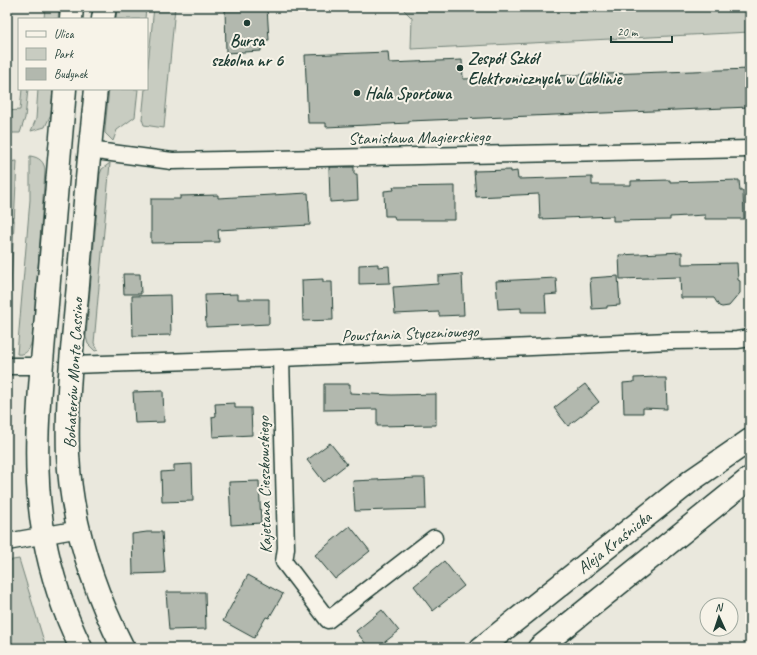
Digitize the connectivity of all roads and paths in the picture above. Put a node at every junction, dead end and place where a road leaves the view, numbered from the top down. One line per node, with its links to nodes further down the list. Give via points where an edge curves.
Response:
1 (72, 7): 3 (main road)
2 (105, 7): 4 (main road)
3 (71, 18)
4 (104, 18)
5 (65, 90): 13 (main road, Bohaterów Monte Cassino)
6 (96, 90): 8 (main road, Bohaterów Monte Cassino)
7 (750, 149): 8 (street, Stanisława Magierskiego, via 172,161)
8 (89, 150): 11 (main road, Bohaterów Monte Cassino)
9 (750, 338): 10 (street, Powstania Styczniowego)
10 (281, 358): 11 (street, Powstania Styczniowego); 18 (street, Kajetana Cieszkowskiego, via 286,548 284,562 328,620)
11 (71, 365): 16 (main road, Bohaterów Monte Cassino, via 68,455)
12 (7, 366): 13 (street)
13 (42, 366): 17 (main road, Bohaterów Monte Cassino, via 38,455)
14 (750, 440): 22 (main road, Aleja Kraśnicka, via 692,480)
15 (750, 478): 23 (main road, Aleja Kraśnicka)
16 (80, 530): 17 (street); 21 (main road, Bohaterów Monte Cassino, via 102,600)
17 (44, 535): 19 (street); 20 (main road, Bohaterów Monte Cassino, via 65,612)
18 (434, 538)
19 (7, 542)
20 (82, 648)
21 (123, 648)
22 (481, 648)
23 (539, 648)

